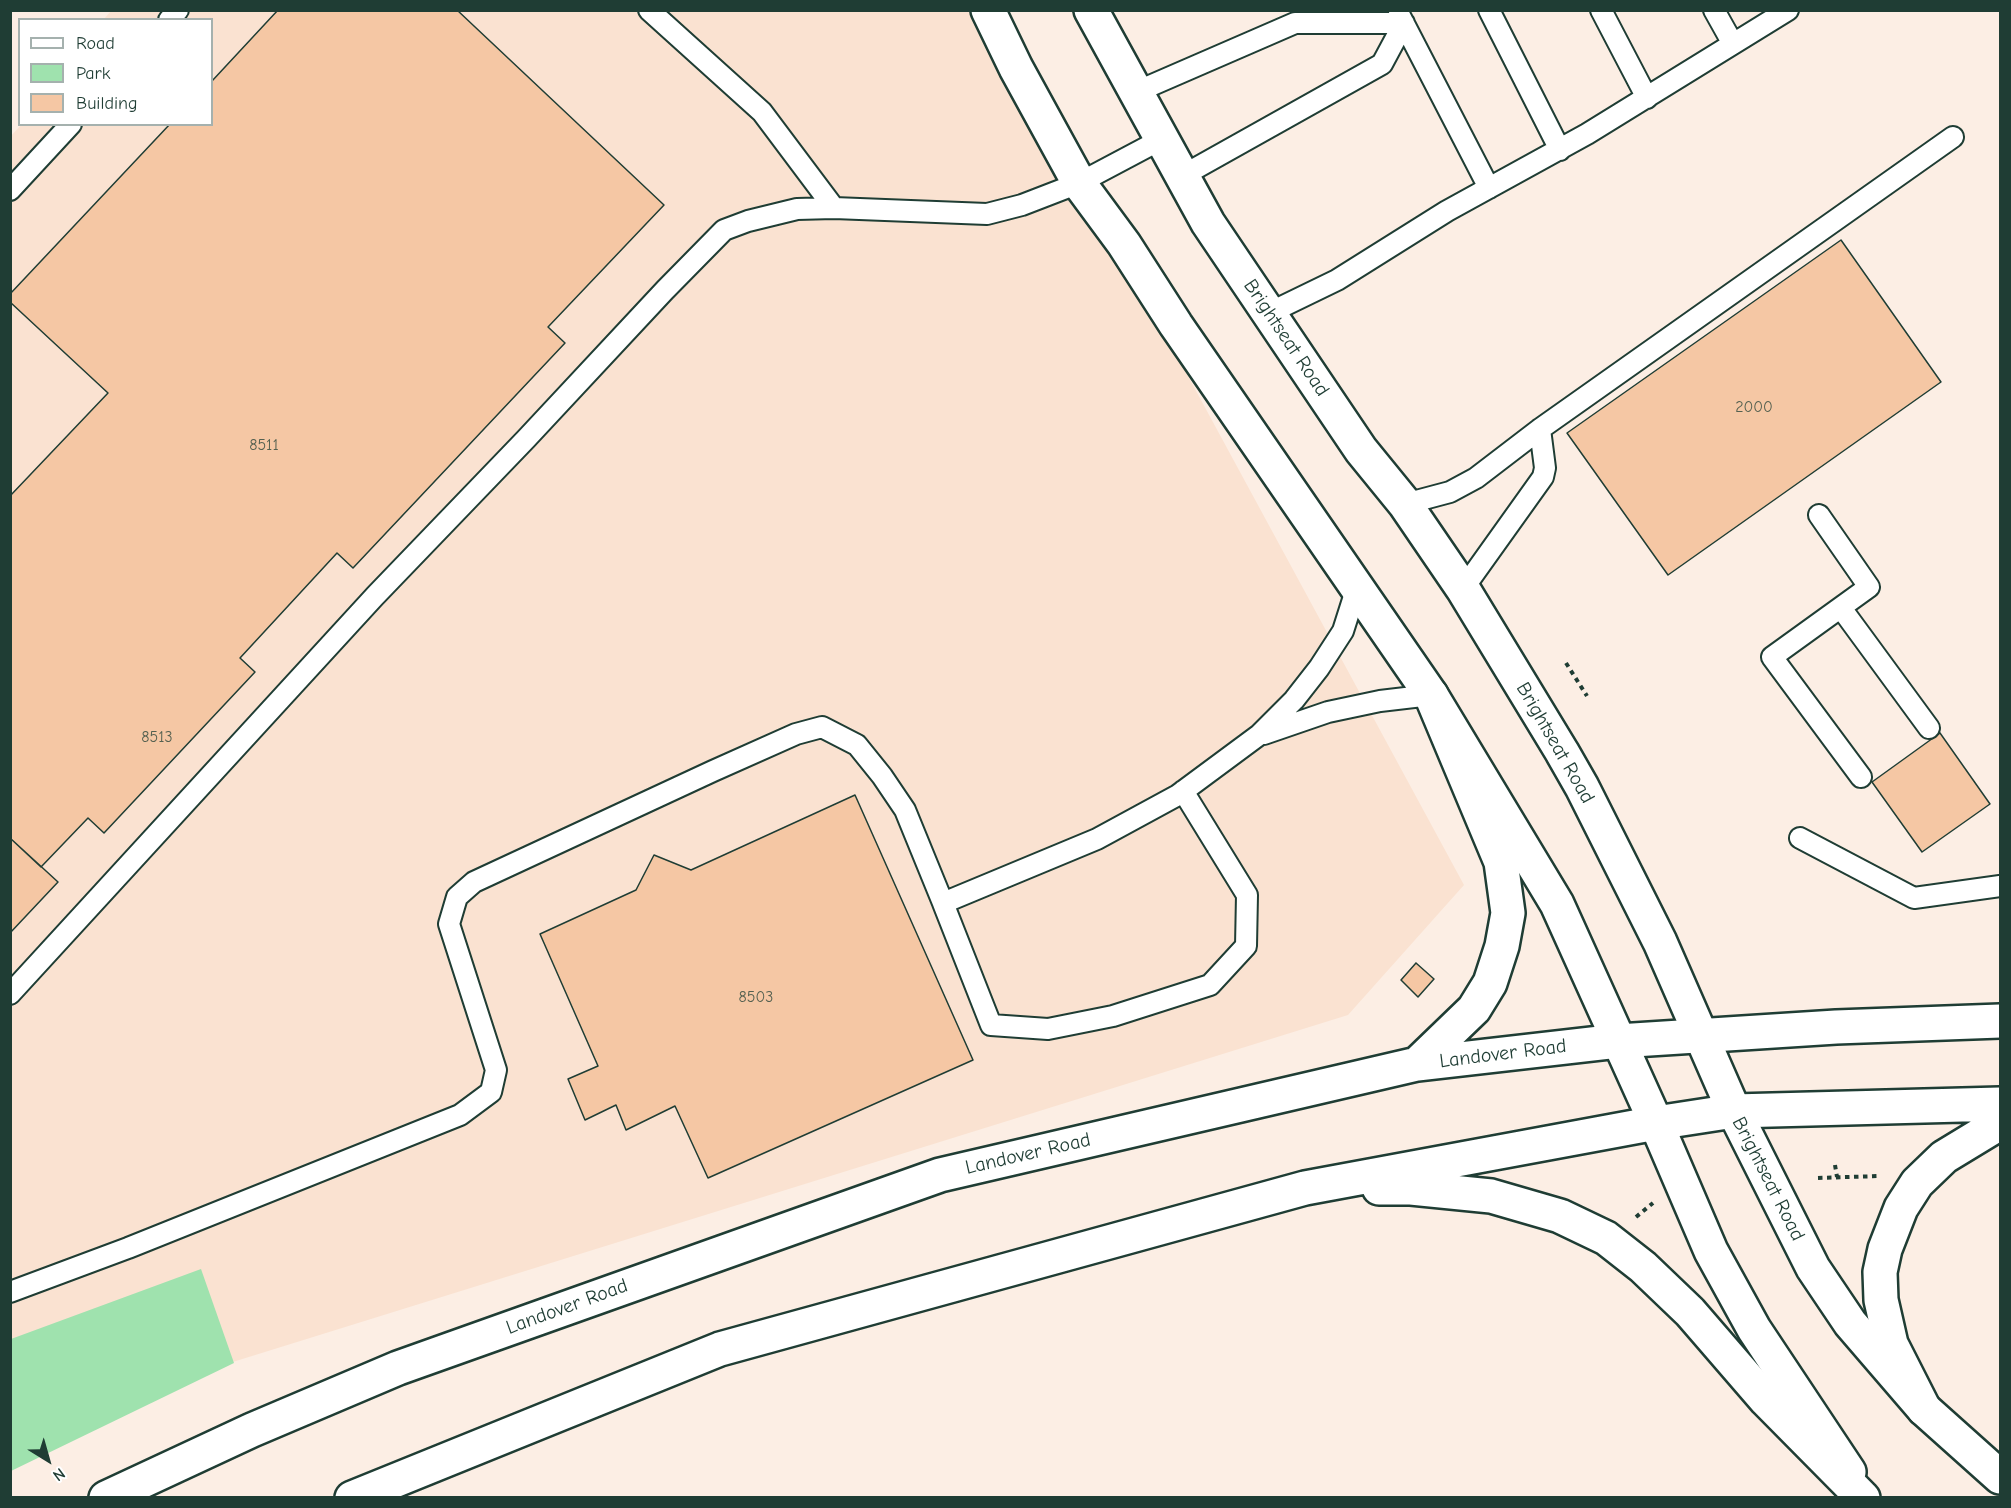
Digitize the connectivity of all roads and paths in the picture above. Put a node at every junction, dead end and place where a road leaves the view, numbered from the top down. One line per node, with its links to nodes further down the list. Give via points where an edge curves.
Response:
1 (649, 10): 20 (lane, via 762,112)
2 (988, 10): 17 (main road)
3 (1091, 10): 10 (main road, Brightseat Road)
4 (1489, 10): 15 (lane)
5 (1601, 10): 11 (lane)
6 (1714, 10): 9 (lane)
7 (1788, 10): 9 (lane)
8 (1401, 17): 10 (lane, via 1296,23); 16 (lane, via 1382,64); 18 (lane)
9 (1733, 44): 11 (lane)
10 (1136, 92): 14 (main road, Brightseat Road)
11 (1647, 98): 15 (lane)
12 (69, 126): 19 (lane)
13 (1953, 138): 22 (lane)
14 (1162, 139): 16 (main road, Brightseat Road); 17 (lane)
15 (1560, 150): 18 (lane)
16 (1182, 176): 21 (main road, Brightseat Road, via 1208,223)
17 (1079, 183): 20 (lane, via 987,214); 25 (main road)
18 (1489, 188): 21 (lane, via 1337,280)
19 (10, 190)
20 (834, 208): 38 (lane, via 777,213 724,230 375,597)
21 (1269, 313): 23 (main road, Brightseat Road, via 1361,450)
22 (1540, 429): 23 (lane, via 1476,478 1450,492); 26 (lane, via 1543,477)
23 (1405, 504): 26 (main road, Brightseat Road)
24 (1819, 515): 27 (lane, via 1869,587)
25 (1357, 587): 29 (main road); 32 (lane, via 1343,631 1319,668)
26 (1463, 589): 40 (main road, Brightseat Road, via 1582,787 1660,942)
27 (1841, 608): 31 (lane); 33 (lane, via 1772,657)
28 (1566, 663): 30 (path)
29 (1431, 695): 32 (lane, via 1328,712); 41 (main road, via 1557,904); 42 (main road, via 1501,862 1508,913 1490,983 1474,1009)
30 (1587, 696)
31 (1929, 728)
32 (1259, 735): 34 (lane)
33 (1861, 777)
34 (1183, 791): 37 (lane, via 1097,839); 37 (lane, via 1247,895 1246,946 1210,985 1113,1016 1048,1029 991,1025)
35 (1800, 838): 36 (lane, via 1914,898)
36 (2001, 886)
37 (943, 903): 52 (lane, via 905,810 857,746 822,727 796,734 503,867 474,882 458,897 449,924 495,1070 491,1092 460,1115)
38 (10, 994)
39 (2001, 1021): 40 (main road, Landover Road)
40 (1701, 1035): 41 (main road, Landover Road); 44 (main road, Brightseat Road)
41 (1618, 1041): 42 (main road, Landover Road); 45 (main road)
42 (1417, 1064): 55 (main road, Landover Road, via 940,1175 398,1368)
43 (2001, 1104): 44 (main road)
44 (1734, 1111): 45 (main road); 53 (main road, Brightseat Road, via 1813,1268 1850,1323)
45 (1656, 1123): 51 (main road); 57 (main road, via 1710,1251 1760,1338)
46 (2001, 1124): 53 (main road, via 1944,1157 1917,1183 1901,1208 1885,1249 1880,1272 1881,1300 1891,1344)
47 (1835, 1164): 49 (path)
48 (1884, 1176): 49 (path)
49 (1837, 1177): 50 (path)
50 (1818, 1178)
51 (1305, 1188): 56 (main road, via 720,1349); 57 (main road, via 1411,1188 1491,1196 1560,1216 1606,1238 1690,1312 1766,1400)
52 (10, 1292)
53 (1924, 1409): 54 (main road, Brightseat Road)
54 (2001, 1477)
55 (106, 1497)
56 (352, 1497)
57 (1865, 1497)

